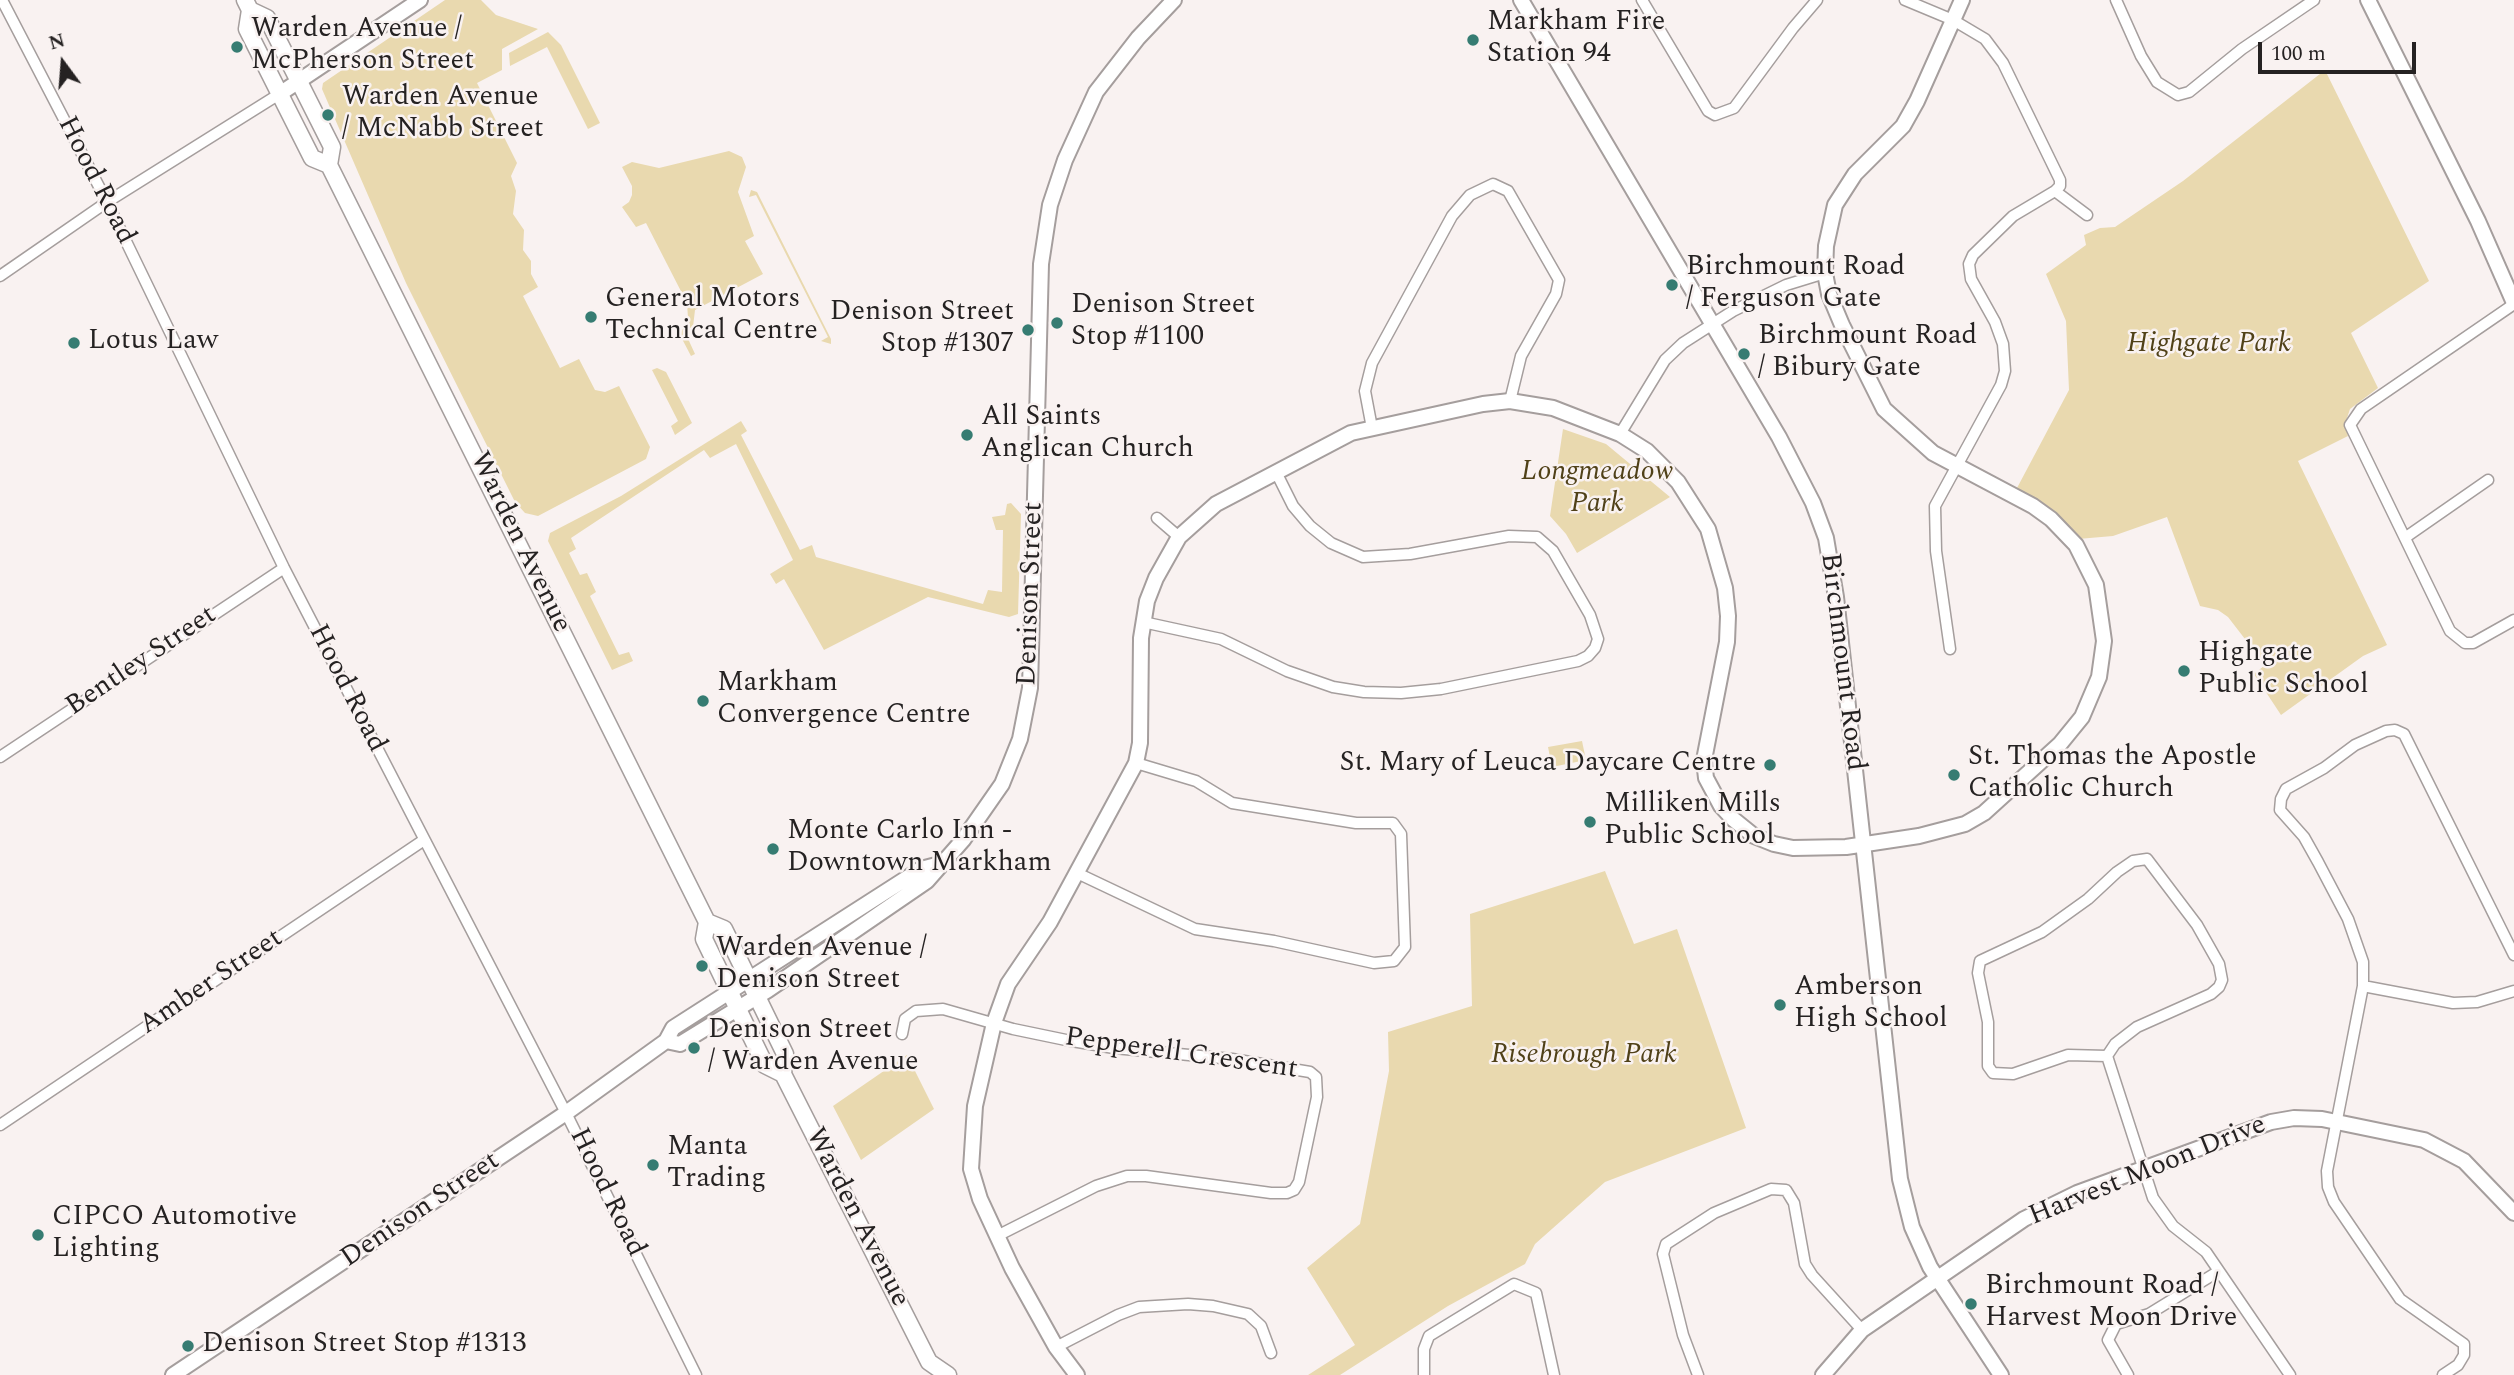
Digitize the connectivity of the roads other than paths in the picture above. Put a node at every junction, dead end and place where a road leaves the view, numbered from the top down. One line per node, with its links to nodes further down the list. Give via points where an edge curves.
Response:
1 (2, 0): 18 (street, Hood Road)
2 (420, 0): 14 (street)
3 (1174, 0): 41 (street, Denison Street, via 1096,92 1050,205 1041,264 1027,713 1002,784)
4 (1521, 0): 23 (street, Birchmount Road)
5 (1642, 0): 6 (street, via 1707,111 1715,115 1734,108)
6 (1817, 0)
7 (1905, 0): 13 (street)
8 (1962, 0): 13 (street)
9 (2116, 0): 10 (street, via 2157,82 2178,95 2189,92)
10 (2314, 0)
11 (2368, 0): 22 (street)
12 (248, 5): 14 (main road, Warden Avenue, via 267,18); 15 (main road, Warden Avenue, via 247,29)
13 (1953, 20): 17 (street, via 1985,39 2003,63 2057,169 2060,186); 20 (street, via 1903,125 1856,174 1835,205)
14 (298, 82): 15 (street); 16 (main road, Warden Avenue, via 332,147)
15 (281, 93): 16 (main road, Warden Avenue, via 312,158); 18 (street)
16 (328, 164): 43 (main road, Warden Avenue)
17 (2055, 191): 19 (street); 27 (street, via 2013,216 1969,264 1971,279 1999,333 2005,371)
18 (107, 202): 21 (street); 33 (street, Hood Road)
19 (2087, 215)
20 (1825, 273): 23 (street, via 1786,285); 27 (street, via 1842,325 1884,409)
21 (0, 276)
22 (2514, 304): 32 (street, via 2361,409 2350,425)
23 (1711, 326): 26 (street, via 1665,360); 40 (street, Birchmount Road, via 1779,437 1826,538)
24 (1510, 401): 25 (street); 25 (street, via 1521,356 1559,280 1508,191 1493,184 1470,195 1451,216 1372,363 1365,391); 26 (street, via 1553,408)
25 (1372, 428): 28 (street, via 1337,438)
26 (1620, 434): 40 (street, via 1647,451 1678,482 1708,529 1716,554 1725,588 1727,642 1704,760 1706,778 1721,806 1754,836 1774,844 1793,848)
27 (1956, 468): 36 (street, via 1936,506 1936,551); 40 (street, via 2033,506 2076,545 2101,603 2104,641 2099,677 2069,735 1984,813 1945,831)
28 (1276, 472): 31 (street, via 1216,505); 35 (street, via 1293,506 1310,526 1331,543 1363,557 1410,554 1509,536 1536,537 1553,551 1590,615 1598,639 1595,648 1578,661 1441,689 1364,692 1287,671 1221,639)
29 (2488, 480): 32 (street)
30 (1157, 518): 31 (street)
31 (1179, 537): 35 (street, via 1156,578)
32 (2406, 537): 34 (street, via 2450,631 2465,643)
33 (284, 568): 37 (street, Bentley Street); 39 (street, Hood Road)
34 (2514, 620)
35 (1143, 622): 38 (street)
36 (1950, 649)
37 (0, 757)
38 (1136, 763): 42 (street); 42 (street, via 1196,781 1232,803 1346,822 1394,823 1401,834 1405,947 1394,961 1374,963 1195,929)
39 (424, 840): 56 (street, Hood Road); 58 (street, Amber Street)
40 (1864, 845): 63 (street, Birchmount Road, via 1900,1179 1912,1227)
41 (940, 864): 45 (street, Denison Street, via 922,869); 49 (street, Denison Street, via 927,881)
42 (1077, 873): 51 (street, via 1050,922 1015,969)
43 (707, 922): 45 (main road, Warden Avenue, via 724,929); 48 (main road, Warden Avenue, via 704,939)
44 (2514, 955): 46 (street, via 2404,734 2386,731 2286,789 2280,810 2304,837 2348,919 2363,962)
45 (748, 980): 48 (street, Denison Street); 49 (main road, Warden Avenue)
46 (2363, 986): 47 (street, via 2453,1003 2477,1002); 57 (street)
47 (2514, 991)
48 (729, 992): 50 (main road, Warden Avenue); 53 (street, Denison Street, via 673,1028)
49 (757, 996): 50 (street, Denison Street); 55 (main road, Warden Avenue, via 785,1054)
50 (736, 1008): 53 (street, Denison Street, via 680,1044); 55 (main road, Warden Avenue, via 765,1065)
51 (994, 1023): 52 (street, via 928,1008 905,1019); 61 (street, via 975,1106 971,1169); 61 (street, Pepperell Crescent, via 1114,1048 1310,1072 1318,1088 1299,1182 1287,1194 1127,1176 1096,1186)
52 (902, 1034)
53 (666, 1041): 56 (street, Denison Street)
54 (2107, 1056): 54 (street, via 2137,1027 2211,994 2221,980 2219,964 2197,925 2147,859 2133,861 2060,920 1987,956 1978,967 1988,1022 1988,1066 1993,1073 2013,1074 2068,1055); 59 (street)
55 (783, 1074): 67 (main road, Warden Avenue)
56 (566, 1113): 68 (street, Denison Street); 69 (street, Hood Road)
57 (2338, 1121): 59 (street, Harvest Moon Drive, via 2294,1118 2271,1122); 60 (street, Harvest Moon Drive, via 2388,1130 2443,1149 2464,1161); 79 (street, via 2327,1171 2334,1202 2400,1299 2464,1344 2458,1365)
58 (0, 1125)
59 (2144, 1169): 62 (street, via 2162,1213 2206,1252); 63 (street, Harvest Moon Drive, via 2032,1214)
60 (2514, 1213)
61 (997, 1236): 65 (street)
62 (2219, 1271): 77 (street, via 2149,1314 2116,1324 2108,1340); 78 (street)
63 (1937, 1279): 64 (street, Harvest Moon Drive); 76 (street, Birchmount Road)
64 (1862, 1330): 74 (street, via 1812,1275 1805,1264 1794,1203 1786,1190 1771,1189 1714,1213 1666,1244 1663,1254); 75 (street, Harvest Moon Drive)
65 (1055, 1347): 66 (street, via 1139,1307 1188,1304 1248,1314 1261,1325); 71 (street)
66 (1271, 1353)
67 (928, 1368): 70 (main road, Warden Avenue)
68 (173, 1375)
69 (696, 1375)
70 (948, 1375)
71 (1077, 1375)
72 (1424, 1375): 73 (street, via 1429,1336 1514,1284 1536,1293)
73 (1554, 1375)
74 (1698, 1375)
75 (1823, 1375)
76 (2001, 1375)
77 (2128, 1375)
78 (2290, 1375)
79 (2443, 1375)

